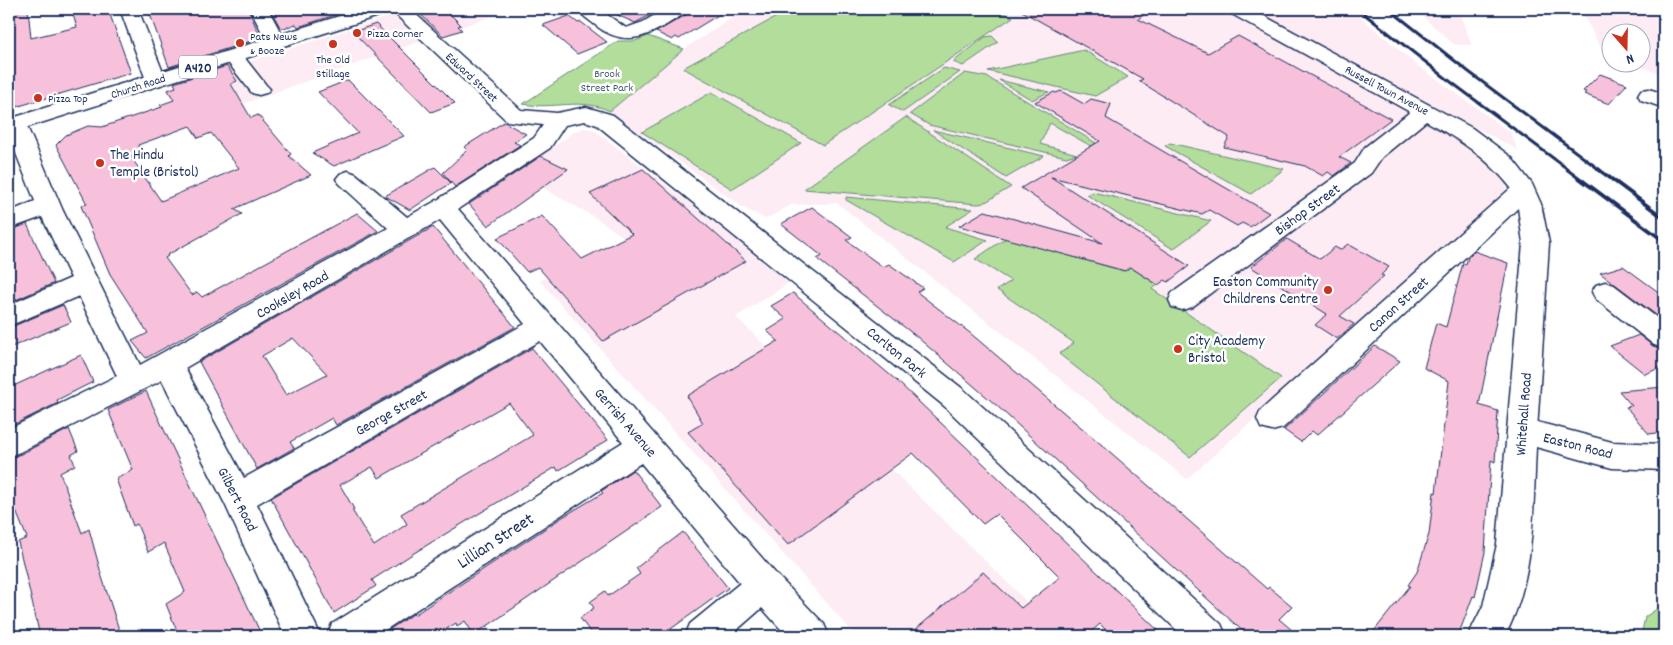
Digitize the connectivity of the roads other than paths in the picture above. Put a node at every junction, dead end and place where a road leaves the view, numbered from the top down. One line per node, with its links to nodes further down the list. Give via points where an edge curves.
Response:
1 (128, 9): 10 (street)
2 (259, 9): 8 (street)
3 (381, 9): 8 (street, Church Road / A420)
4 (399, 9): 13 (street, Edward Street, via 516,116)
5 (587, 9): 6 (street, via 624,33 634,33)
6 (678, 9)
7 (1237, 9): 12 (street, Russell Town Avenue)
8 (276, 42): 9 (street, Church Road / A420)
9 (233, 56): 10 (street, Church Road / A420); 11 (street)
10 (156, 80): 14 (street, Church Road / A420)
11 (259, 89)
12 (1426, 111): 16 (street, Russell Town Avenue, via 1491,151); 23 (street, Bishop Street, via 1372,152 1364,168)
13 (557, 120): 18 (street, Cooksley Road, via 542,143); 40 (street, Carlton Park, via 586,114 605,120 742,227 954,397)
14 (12, 125): 17 (street)
15 (348, 179): 20 (street)
16 (1524, 189): 29 (street, Canon Street, via 1404,283); 30 (street, Whitehall Road, via 1536,243)
17 (48, 205): 19 (street); 21 (street)
18 (443, 208): 20 (street, Cooksley Road); 25 (street, Gerrish Avenue)
19 (9, 220)
20 (405, 229): 27 (street, Cooksley Road)
21 (85, 283): 24 (street); 28 (street)
22 (1605, 292): 26 (street)
23 (1182, 300)
24 (9, 316)
25 (544, 326): 32 (street, Gerrish Avenue); 34 (street, George Street)
26 (1664, 338)
27 (168, 364): 28 (street, Cooksley Road); 34 (street, Gilbert Road)
28 (134, 381): 31 (street, Cooksley Road)
29 (1272, 419)
30 (1522, 431): 33 (street, Easton Road, via 1612,455); 41 (street, Whitehall Road, via 1514,544 1500,610)
31 (9, 443)
32 (645, 444): 35 (street, Gerrish Avenue); 37 (street, Lillian Street)
33 (1664, 457)
34 (238, 498): 36 (street, Gilbert Road)
35 (764, 585): 38 (street); 39 (street, Gerrish Avenue)
36 (303, 636)
37 (345, 636)
38 (703, 636)
39 (811, 636)
40 (1208, 636)
41 (1486, 636)

